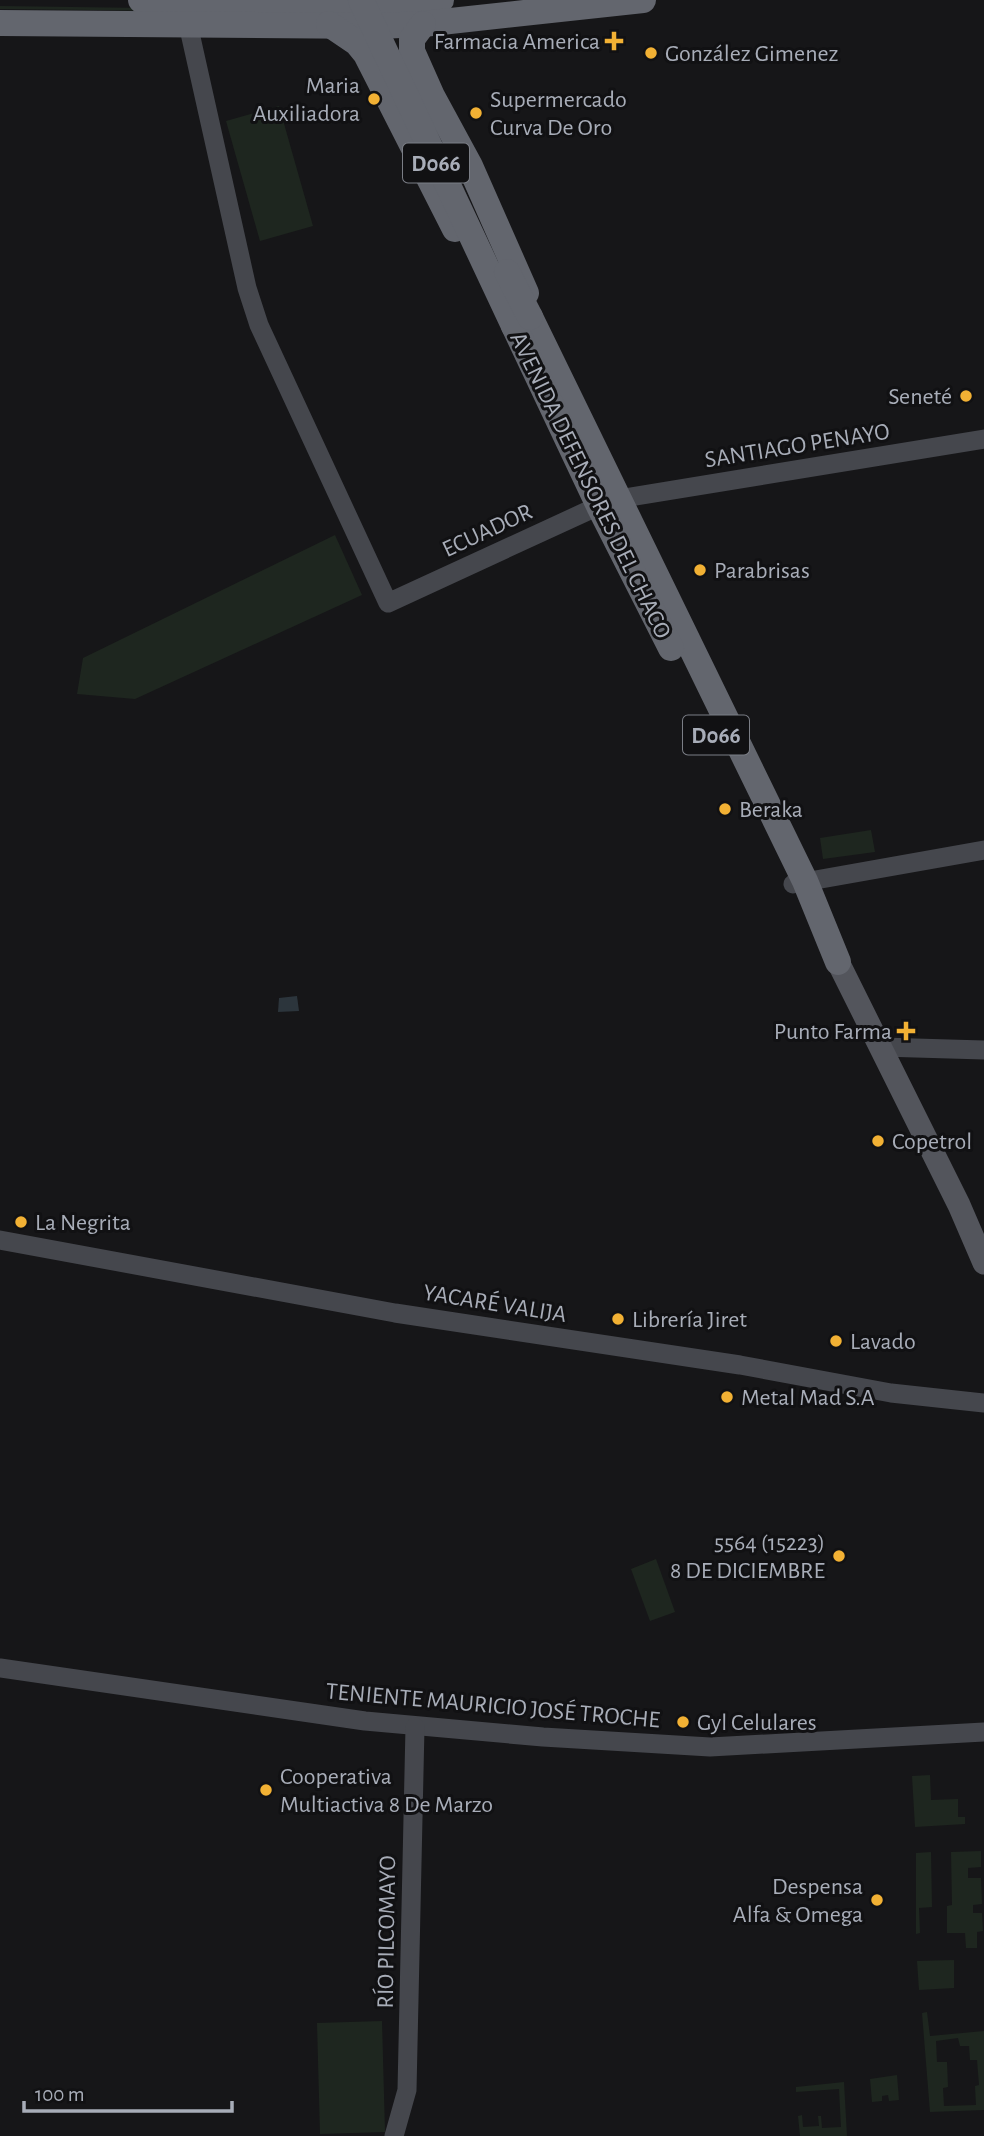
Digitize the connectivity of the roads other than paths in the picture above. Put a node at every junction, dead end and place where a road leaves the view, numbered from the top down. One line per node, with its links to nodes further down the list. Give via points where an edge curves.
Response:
1 (141, 0): 2 (highway)
2 (168, 0): 6 (highway)
3 (643, 0): 4 (highway)
4 (425, 6): 5 (highway); 9 (highway)
5 (373, 8): 6 (highway); 11 (highway, AVENIDA DEFENSORES DEL CHACO / D066, bridge)
6 (327, 9): 8 (highway); 10 (highway)
7 (0, 23): 8 (highway)
8 (188, 24): 13 (street, ECUADOR, via 259,325 388,603)
9 (412, 51): 10 (highway, via 401,45 388,49 376,60); 11 (highway, via 516,264)
10 (376, 73): 11 (highway, via 508,334)
11 (540, 358): 13 (highway, AVENIDA DEFENSORES DEL CHACO / D066)
12 (984, 439): 13 (street, SANTIAGO PENAYO)
13 (608, 502): 15 (highway, AVENIDA DEFENSORES DEL CHACO / D066)
14 (984, 850): 15 (street)
15 (799, 883): 16 (highway, AVENIDA DEFENSORES DEL CHACO / D066)
16 (838, 962): 17 (main road, AVENIDA DEFENSORES DEL CHACO / D066)
17 (881, 1047): 18 (street); 20 (main road, AVENIDA DEFENSORES DEL CHACO / D066)
18 (984, 1049)
19 (0, 1240): 21 (street, YACARÉ VALIJA, via 395,1313 754,1367 891,1393)
20 (984, 1263)
21 (984, 1403)
22 (0, 1668): 23 (street, TENIENTE MAURICIO JOSÉ TROCHE)
23 (415, 1727): 24 (street, TENIENTE MAURICIO JOSÉ TROCHE, via 710,1747); 25 (street, RÍO PILCOMAYO, via 407,2090)
24 (984, 1732)
25 (394, 2136)

